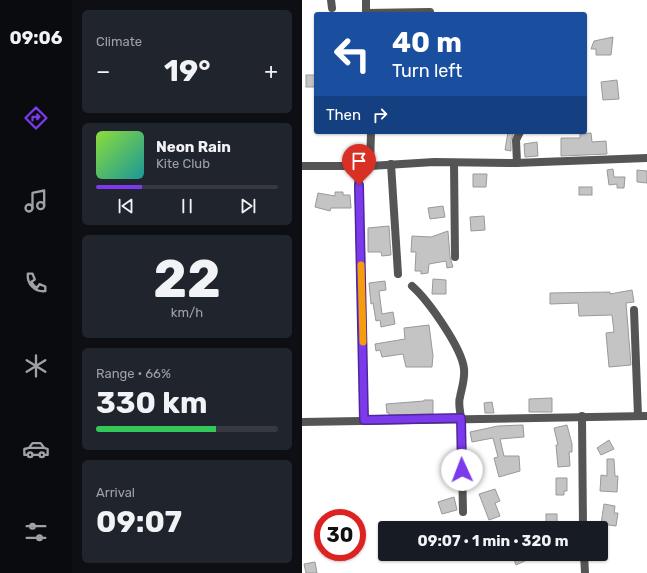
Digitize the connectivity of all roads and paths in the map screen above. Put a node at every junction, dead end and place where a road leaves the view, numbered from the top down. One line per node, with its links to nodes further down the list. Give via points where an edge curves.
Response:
1 (366, 0): 2 (street)
2 (366, 12)
3 (371, 134): 10 (street)
4 (519, 134): 7 (street, via 516,140)
5 (647, 158): 7 (street)
6 (454, 162): 7 (street); 8 (street); 12 (street)
7 (517, 163)
8 (391, 164): 10 (street); 13 (street)
9 (302, 166): 11 (street)
10 (370, 166): 11 (street)
11 (358, 167): 20 (street)
12 (455, 257)
13 (398, 274)
14 (412, 286): 19 (street, via 426,301 463,362 464,378 459,405)
15 (634, 310): 17 (street)
16 (582, 416): 17 (street); 19 (street); 23 (street)
17 (638, 416): 18 (street)
18 (647, 416)
19 (461, 418): 20 (street); 22 (street)
20 (364, 420): 21 (street)
21 (302, 422)
22 (463, 512)
23 (584, 521)
24 (584, 561): 25 (street)
25 (585, 573)

